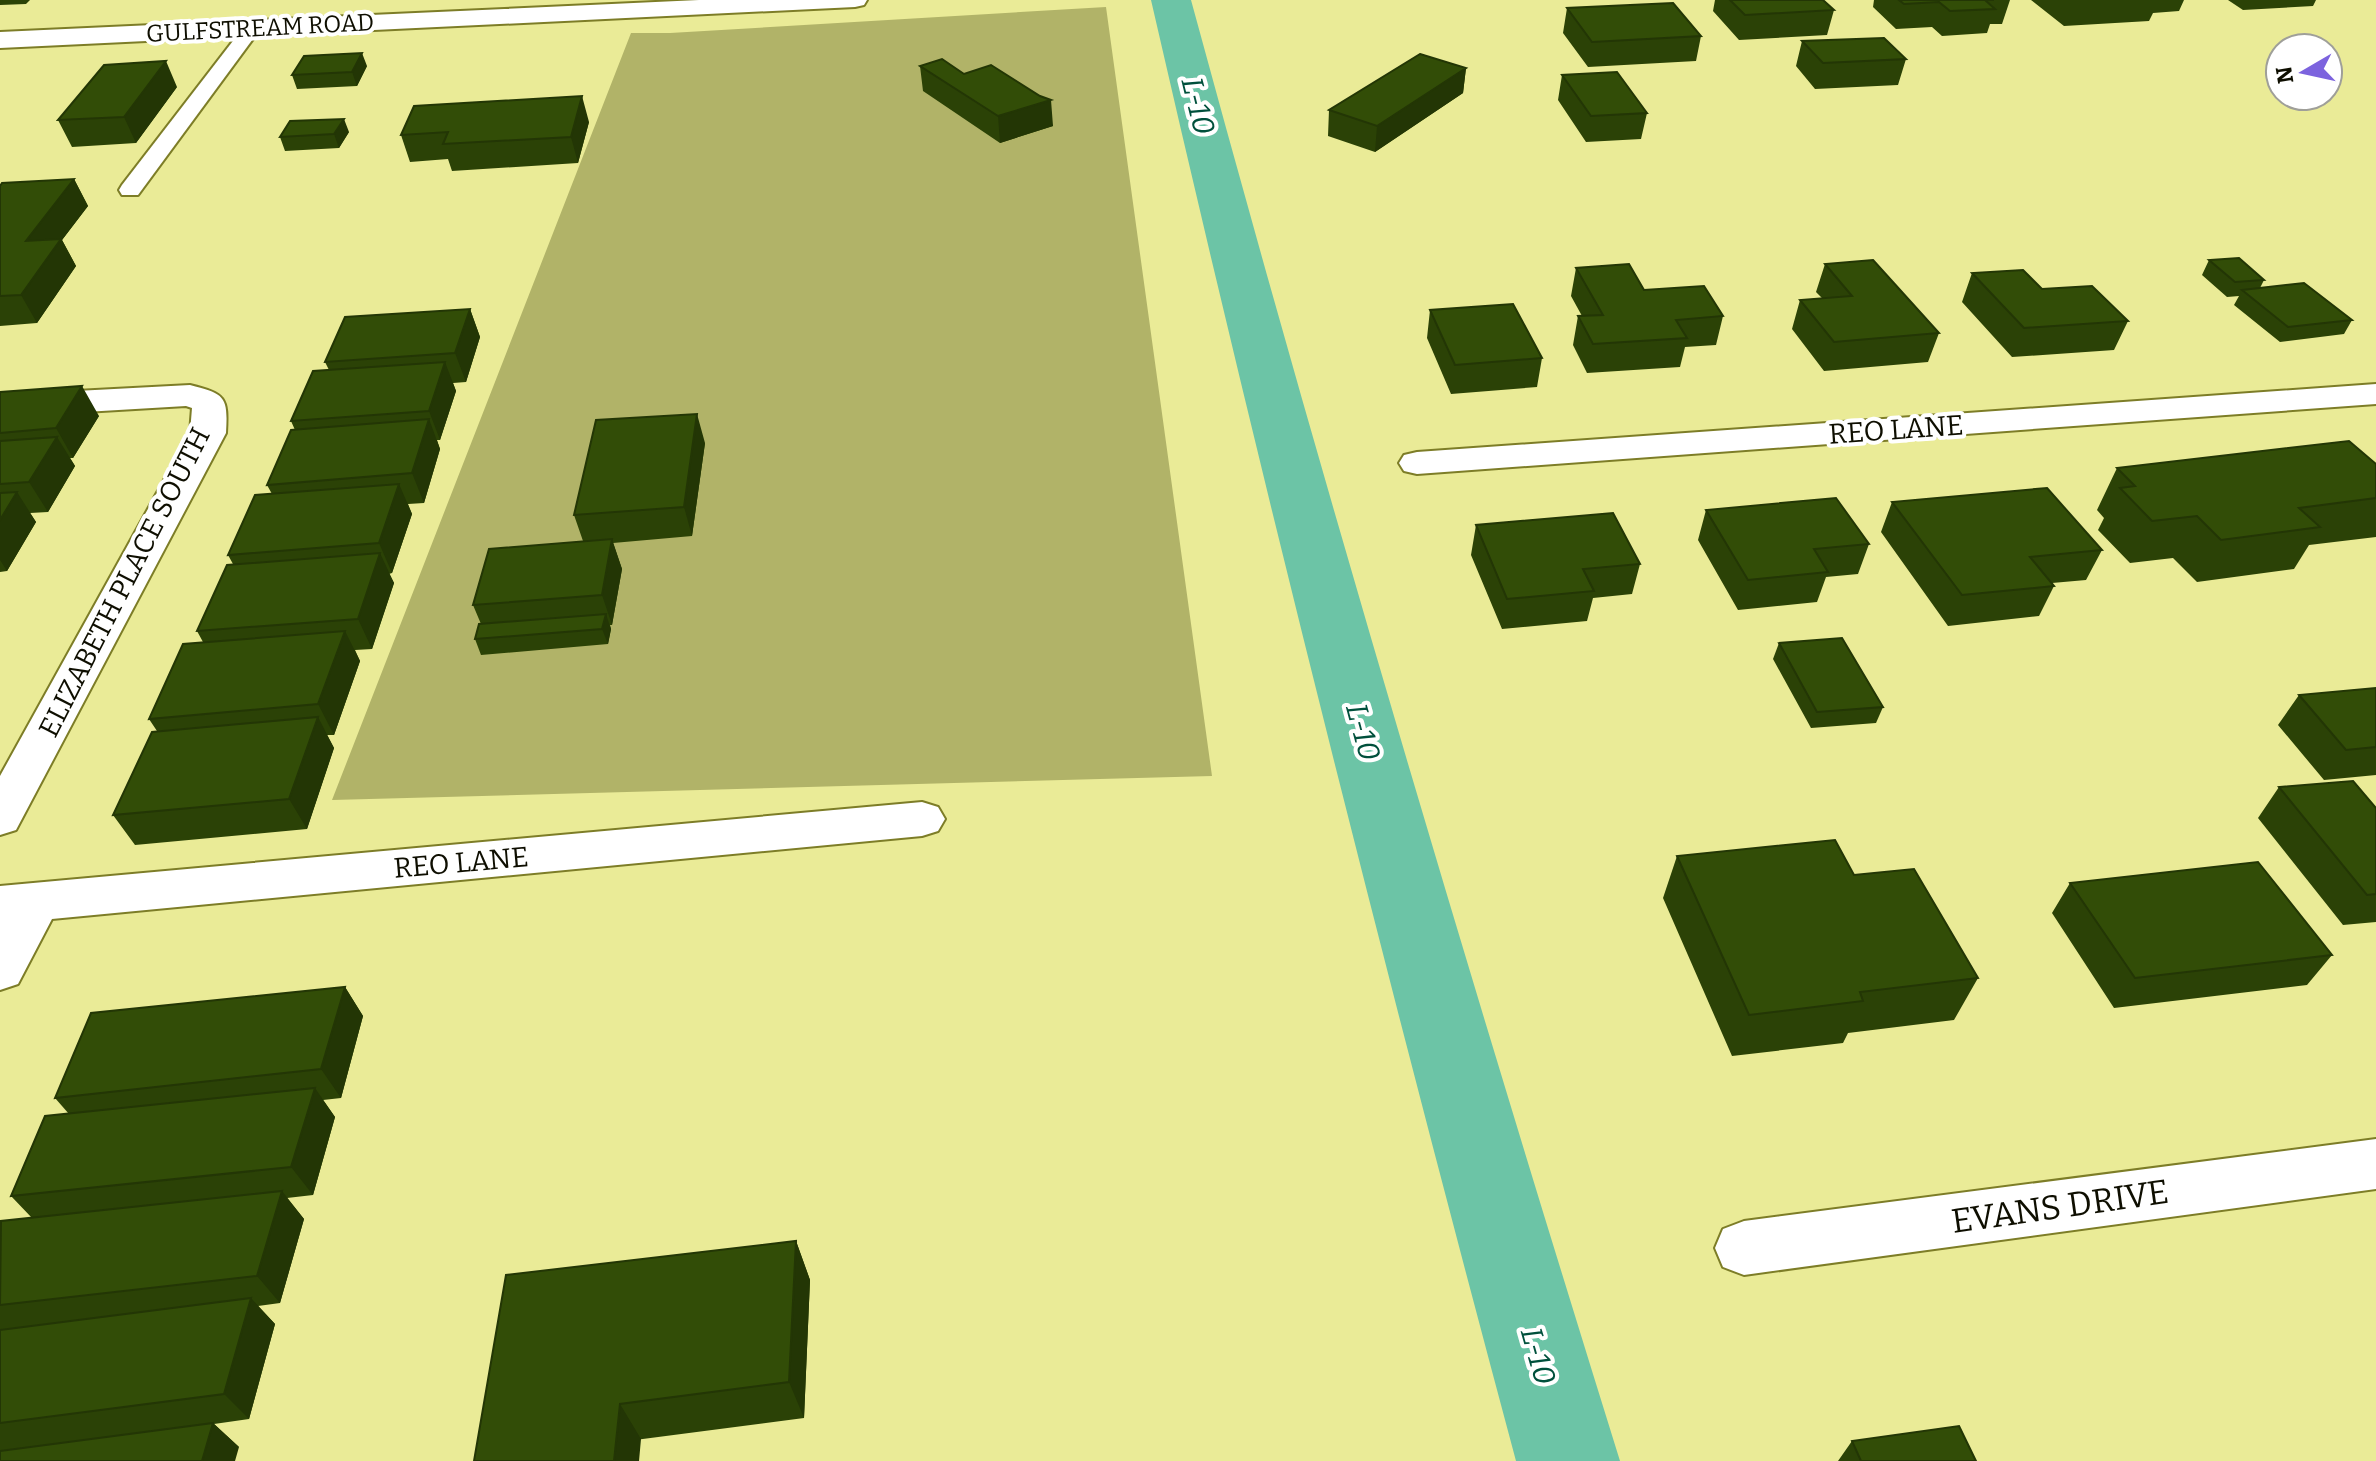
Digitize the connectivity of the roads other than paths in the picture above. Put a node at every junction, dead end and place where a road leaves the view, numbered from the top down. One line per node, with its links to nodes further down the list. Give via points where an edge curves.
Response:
1 (336, 0): 4 (street)
2 (832, 0): 3 (street, GULFSTREAM ROAD); 4 (street, GULFSTREAM ROAD)
3 (855, 0)
4 (319, 25): 5 (street, GULFSTREAM ROAD)
5 (252, 28): 6 (street, GULFSTREAM ROAD); 7 (lane)
6 (0, 40)
7 (130, 190)
8 (2376, 394): 10 (street, REO LANE)
9 (0, 406): 11 (street, ELIZABETH PLACE SOUTH, via 190,395 210,403 208,433)
10 (1417, 463)
11 (0, 818)
12 (922, 819): 13 (street, REO LANE)
13 (18, 903): 14 (street)
14 (0, 970)
15 (2376, 1164): 16 (street, EVANS DRIVE)
16 (1744, 1248)

